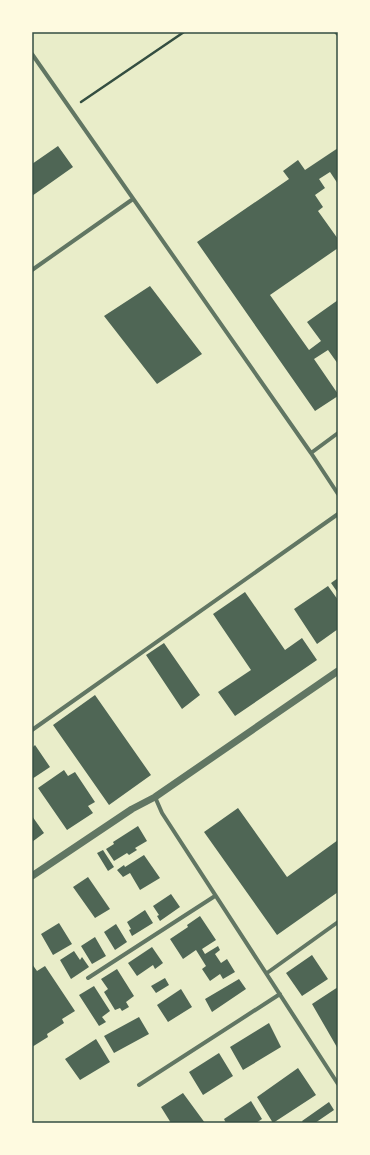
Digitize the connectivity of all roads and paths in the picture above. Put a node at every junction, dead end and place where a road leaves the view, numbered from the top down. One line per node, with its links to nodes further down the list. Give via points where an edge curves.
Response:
1 (184, 32): 3 (path)
2 (32, 54): 4 (street)
3 (82, 102)
4 (133, 199): 5 (street); 7 (street)
5 (32, 270)
6 (338, 433): 7 (street)
7 (311, 453): 8 (street)
8 (338, 494)
9 (338, 514): 11 (street)
10 (338, 671): 12 (street)
11 (32, 730)
12 (155, 797): 13 (street, via 132,809); 14 (street, via 162,813)
13 (32, 876)
14 (215, 896): 16 (street); 17 (street)
15 (338, 922): 16 (street)
16 (267, 973): 18 (street)
17 (88, 978)
18 (280, 994): 19 (street); 20 (street)
19 (338, 1084)
20 (139, 1085)

